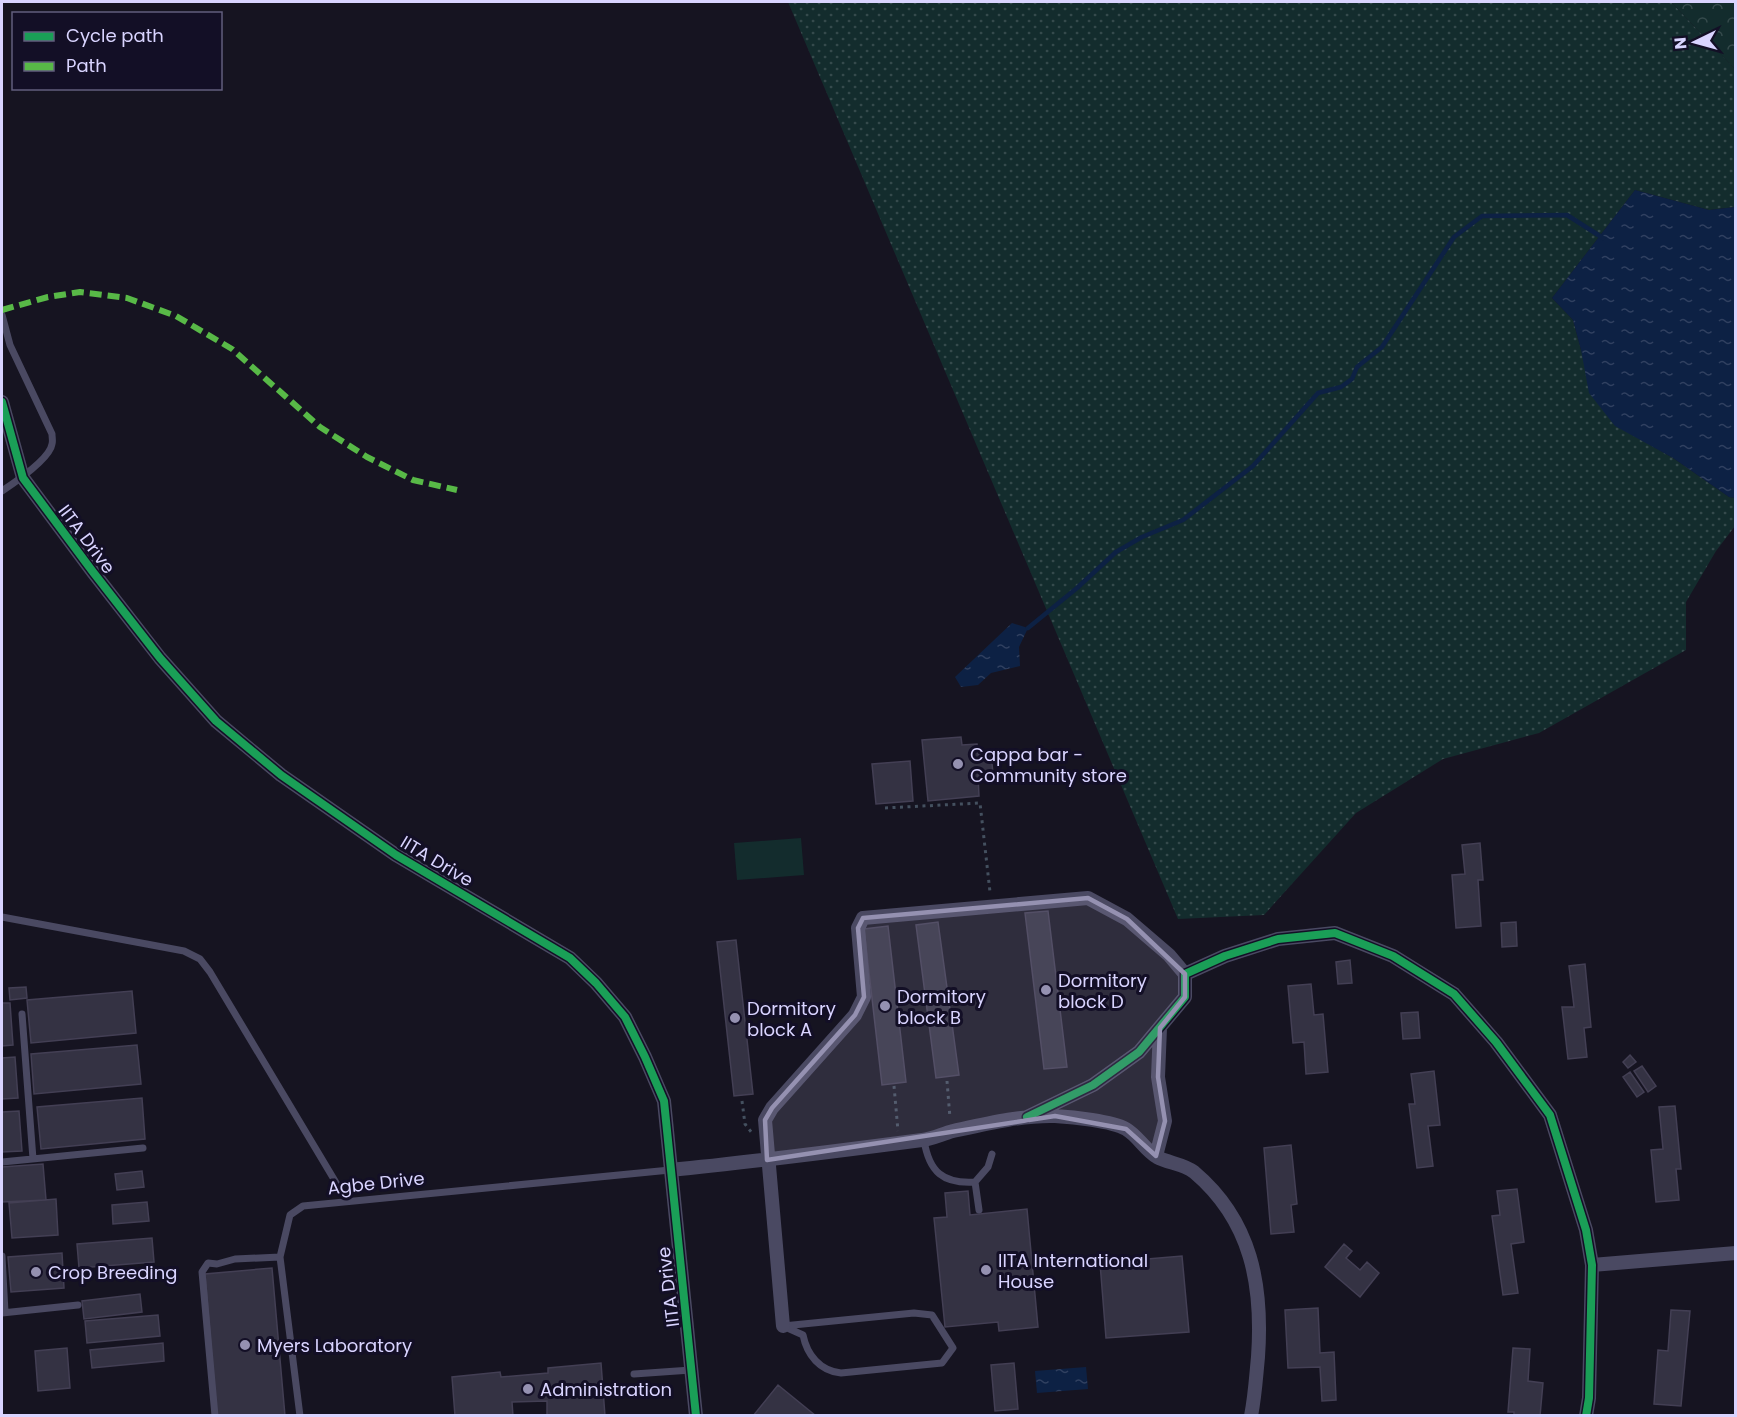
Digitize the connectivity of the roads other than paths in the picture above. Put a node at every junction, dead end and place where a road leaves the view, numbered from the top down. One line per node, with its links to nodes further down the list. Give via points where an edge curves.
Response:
1 (2, 315): 3 (lane, via 10,345 52,434 47,454)
2 (2, 402): 3 (street, IITA Drive)
3 (23, 478): 4 (lane); 17 (street, IITA Drive, via 160,658 216,721 281,775 396,855 570,958 596,983 625,1017 663,1101)
4 (2, 491)
5 (2, 917): 19 (lane, via 184,951 200,959)
6 (1185, 974): 8 (street, via 1185,997); 15 (street, via 1169,955 1127,920 1088,898 863,918 858,928 864,997 855,1015 772,1108 765,1120); 24 (street, via 1278,939 1335,933 1393,956 1454,994 1496,1042 1550,1115 1586,1230)
7 (22, 1014): 14 (lane)
8 (1160, 1028): 9 (street, via 1139,1052 1093,1085); 13 (street, via 1158,1077 1165,1121)
9 (1027, 1117): 10 (street); 13 (street, via 1094,1120 1126,1129)
10 (924, 1140): 15 (street); 18 (lane, via 935,1170 944,1177)
11 (143, 1148): 14 (lane)
12 (992, 1154): 18 (lane, via 988,1167)
13 (1156, 1156): 33 (street, via 1192,1171 1221,1199 1250,1254 1260,1330)
14 (33, 1159): 16 (lane)
15 (767, 1161): 17 (street); 27 (street)
16 (2, 1162)
17 (670, 1170): 19 (lane, Agbe Drive); 28 (street, IITA Drive)
18 (975, 1182): 20 (lane)
19 (347, 1201): 23 (lane, Agbe Drive, via 303,1206 290,1215)
20 (979, 1210)
21 (1736, 1253): 24 (street)
22 (2, 1256): 26 (lane)
23 (280, 1257): 30 (lane, via 208,1263 202,1272); 31 (lane, Agbe Drive)
24 (1592, 1265): 34 (street)
25 (78, 1305): 26 (lane)
26 (3, 1313)
27 (783, 1326): 27 (lane, via 803,1335 813,1359 831,1372 942,1363 953,1348 932,1315 914,1313)
28 (693, 1370): 29 (lane); 32 (street, IITA Drive)
29 (634, 1374)
30 (215, 1416)
31 (300, 1416)
32 (696, 1416)
33 (1251, 1416)
34 (1587, 1416)

